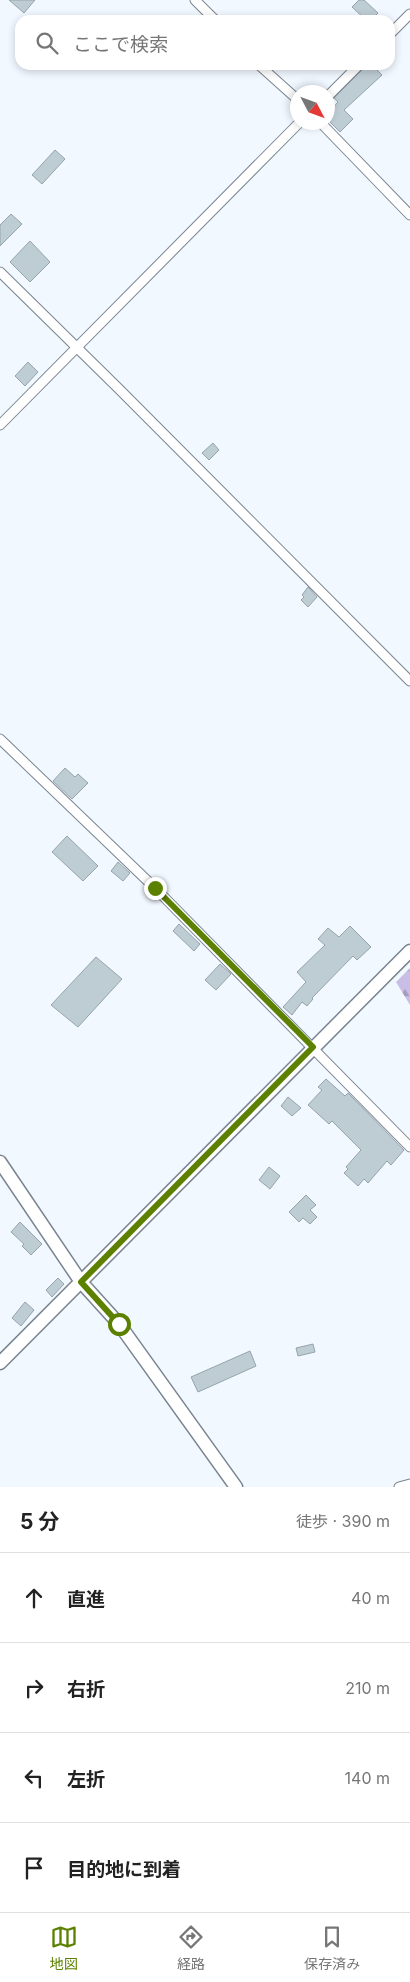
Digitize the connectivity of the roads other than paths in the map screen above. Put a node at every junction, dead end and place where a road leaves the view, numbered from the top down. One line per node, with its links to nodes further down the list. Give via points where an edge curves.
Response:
1 (195, 0): 3 (street)
2 (410, 14): 4 (street)
3 (210, 15)
4 (395, 29)
5 (265, 70): 8 (street)
6 (353, 70): 7 (street)
7 (335, 89)
8 (290, 93)
9 (292, 130): 13 (street)
10 (328, 130): 11 (street)
11 (410, 215)
12 (0, 272): 13 (street)
13 (77, 349): 14 (street); 15 (street)
14 (0, 425)
15 (410, 681)
16 (0, 739): 18 (street, via 155,888)
17 (410, 950): 18 (street)
18 (313, 1047): 19 (street); 21 (street)
19 (410, 1147)
20 (0, 1162): 21 (street)
21 (81, 1282): 22 (street); 24 (street, via 119,1324)
22 (0, 1363)
23 (410, 1484): 25 (street)
24 (236, 1487)
25 (399, 1487)

